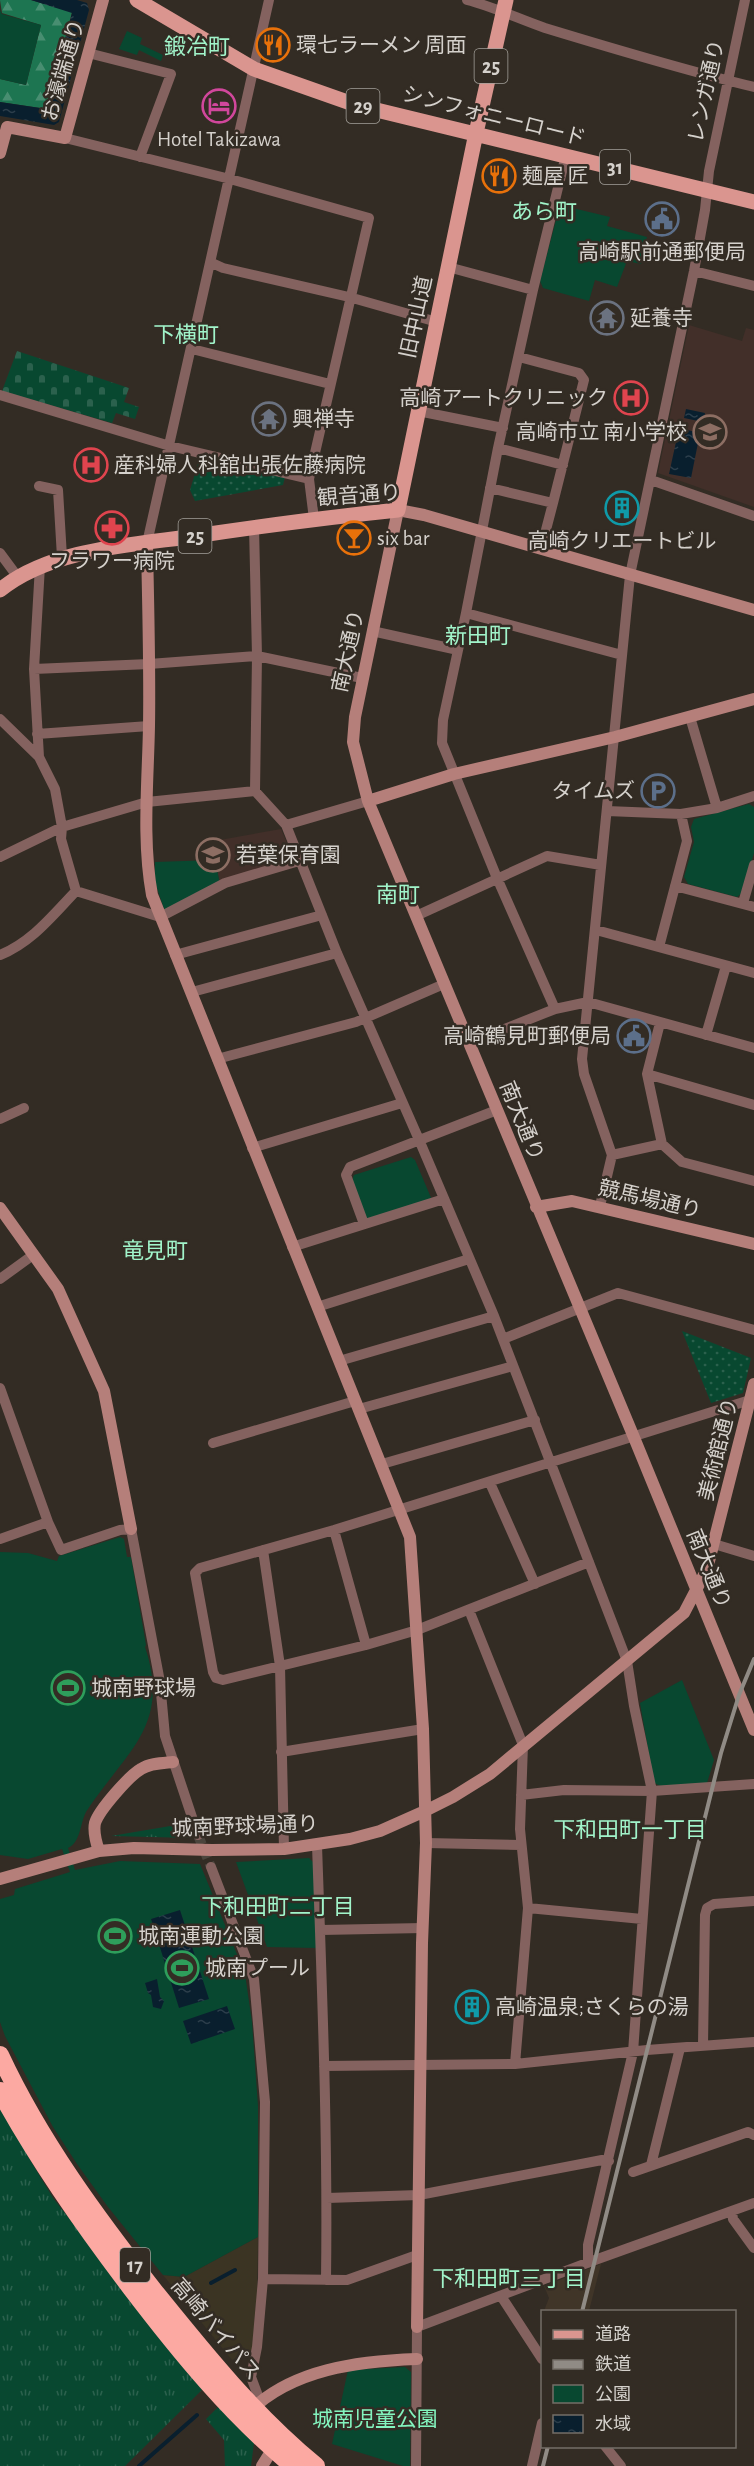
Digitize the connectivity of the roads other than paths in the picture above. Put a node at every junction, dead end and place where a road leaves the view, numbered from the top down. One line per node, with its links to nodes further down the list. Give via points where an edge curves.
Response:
1 (103, 0): 7 (street, お濠端通り)
2 (136, 0): 8 (main road, シンフォニーロード / 29)
3 (269, 0): 8 (street)
4 (467, 0): 6 (street)
5 (745, 0): 9 (street, レンガ通り)
6 (504, 6): 9 (street, via 583,39); 11 (main road, 25)
7 (88, 53): 12 (street, お濠端通り); 15 (street, via 171,74)
8 (254, 69): 11 (main road, シンフォニーロード / 29, via 356,105); 16 (street)
9 (729, 81): 10 (street); 17 (street, レンガ通り)
10 (754, 87)
11 (476, 133): 14 (main road, シンフォニーロード / 31); 20 (main road, 旧中山道 / 25)
12 (65, 138): 13 (street, お濠端通り, via 7,128); 15 (street)
13 (0, 153)
14 (566, 155): 17 (main road, シンフォニーロード / 31); 23 (street)
15 (140, 157): 16 (street)
16 (230, 179): 19 (street); 24 (street, via 369,218)
17 (707, 190): 18 (main road, シンフォニーロード / 31); 21 (street, レンガ通り)
18 (754, 202)
19 (212, 263): 24 (street); 26 (street)
20 (448, 267): 23 (street); 25 (main road, 旧中山道 / 25)
21 (694, 271): 22 (street); 36 (street, レンガ通り)
22 (754, 286)
23 (533, 290): 27 (street)
24 (349, 297): 25 (street); 28 (street)
25 (437, 322): 30 (main road, 旧中山道 / 25)
26 (192, 349): 28 (street); 32 (street)
27 (519, 357): 31 (street); 34 (street, via 579,373 584,380)
28 (330, 384): 35 (street)
29 (0, 395): 32 (street)
30 (418, 411): 31 (street); 40 (main road, 旧中山道 / 25)
31 (503, 428): 33 (street)
32 (170, 446): 35 (street); 45 (street)
33 (498, 448): 34 (street); 38 (street)
34 (563, 465): 39 (street)
35 (309, 479): 42 (street)
36 (651, 480): 41 (street); 50 (street, レンガ通り)
37 (39, 486): 48 (street, via 58,490)
38 (490, 488): 39 (street); 44 (street)
39 (553, 503): 46 (street)
40 (398, 510): 42 (main road, 観音通り / 25); 44 (street, 観音通り); 55 (street, 南大通り)
41 (754, 516)
42 (314, 519): 43 (main road, 観音通り / 25)
43 (254, 527): 45 (main road, 観音通り / 25); 58 (street)
44 (481, 532): 46 (street, 観音通り); 54 (street)
45 (147, 543): 48 (main road, 観音通り / 25); 59 (street)
46 (541, 549): 50 (street, 観音通り)
47 (0, 553): 51 (street)
48 (62, 557): 49 (main road, 観音通り / 25)
49 (40, 566): 51 (main road, 観音通り / 25); 60 (street)
50 (630, 575): 53 (street, 観音通り); 57 (street, レンガ通り)
51 (17, 576): 52 (main road, 観音通り / 25)
52 (0, 590)
53 (754, 610)
54 (466, 613): 56 (street); 57 (street)
55 (372, 631): 56 (street); 61 (street, 南大通り)
56 (458, 650): 69 (street, via 442,720 442,743)
57 (622, 655): 67 (street, レンガ通り)
58 (257, 656): 59 (street); 61 (street); 70 (street)
59 (149, 664): 60 (street); 65 (street)
60 (34, 669): 66 (street)
61 (362, 678): 72 (street, 南大通り, via 353,742)
62 (754, 699): 63 (street)
63 (690, 717): 67 (street); 74 (street)
64 (0, 719): 68 (street)
65 (149, 726): 66 (street); 73 (street)
66 (38, 734): 68 (street)
67 (615, 737): 69 (street); 75 (street, レンガ通り)
68 (39, 757): 78 (street, via 55,789)
69 (454, 774): 72 (street); 83 (street)
70 (255, 791): 73 (street); 77 (street)
71 (754, 796): 74 (street)
72 (368, 801): 77 (street); 88 (street, 南大通り)
73 (147, 802): 78 (street); 89 (street, via 148,875)
74 (717, 808): 76 (street)
75 (607, 811): 76 (street); 81 (street, レンガ通り)
76 (681, 814): 84 (street, via 687,841)
77 (286, 825): 80 (street)
78 (62, 827): 79 (street); 85 (street, via 61,839)
79 (0, 857)
80 (299, 861): 87 (street); 89 (street, via 225,883)
81 (601, 865): 83 (street, via 547,856); 90 (street, レンガ通り)
82 (754, 865): 86 (street)
83 (497, 878): 88 (street); 100 (street)
84 (675, 886): 86 (street); 91 (street)
85 (76, 891): 89 (street); 93 (street, via 43,927 18,947)
86 (748, 905)
87 (321, 915): 92 (street); 94 (street)
88 (416, 916): 97 (street, 南大通り)
89 (160, 918): 94 (street)
90 (596, 930): 91 (street); 99 (street, レンガ通り)
91 (658, 947): 95 (street)
92 (337, 953): 98 (street); 101 (street)
93 (0, 955)
94 (175, 955): 98 (street)
95 (726, 966): 96 (street); 103 (street)
96 (754, 973)
97 (444, 984): 101 (street); 104 (street, 南大通り)
98 (192, 992): 106 (street)
99 (588, 1002): 100 (street); 102 (street); 116 (street, レンガ通り, via 584,1074)
100 (555, 1009): 104 (street)
101 (365, 1016): 106 (street, via 356,1022); 108 (street)
102 (660, 1023): 103 (street); 107 (street)
103 (706, 1035): 105 (street)
104 (470, 1043): 111 (street, 南大通り)
105 (754, 1048)
106 (217, 1059): 115 (street)
107 (647, 1074): 109 (street); 114 (street)
108 (402, 1103): 113 (street); 115 (street)
109 (754, 1105)
110 (24, 1108): 112 (street)
111 (496, 1110): 113 (street); 120 (street, 南大通り)
112 (0, 1119)
113 (420, 1142): 118 (street); 122 (street, via 350,1167 346,1175)
114 (662, 1144): 116 (street); 117 (street, via 682,1162)
115 (252, 1148): 124 (street)
116 (612, 1155): 119 (street)
117 (754, 1181)
118 (444, 1199): 122 (street); 126 (street)
119 (600, 1206): 120 (street, 競馬場通り, via 572,1201); 123 (street, 競馬場通り)
120 (536, 1207): 129 (street, 南大通り)
121 (0, 1208): 125 (street)
122 (364, 1224): 124 (street)
123 (754, 1244)
124 (292, 1247): 128 (street)
125 (33, 1255): 127 (street); 147 (street, via 58,1289 104,1391)
126 (469, 1259): 128 (street); 130 (street)
127 (0, 1279)
128 (317, 1307): 133 (street)
129 (579, 1309): 131 (street, via 618,1293); 132 (street); 140 (street, 南大通り)
130 (494, 1316): 132 (street); 133 (street)
131 (754, 1330)
132 (503, 1339): 134 (street)
133 (339, 1361): 138 (street)
134 (513, 1366): 138 (street); 139 (street)
135 (754, 1384): 137 (street, 美術館通り)
136 (0, 1388): 146 (street)
137 (750, 1400): 140 (street); 150 (street, 美術館通り)
138 (357, 1405): 141 (street); 142 (street)
139 (535, 1420): 142 (street); 143 (street)
140 (633, 1435): 143 (street); 155 (street, 南大通り)
141 (213, 1443)
142 (382, 1464): 145 (street)
143 (552, 1464): 144 (street); 153 (street)
144 (490, 1483): 145 (street); 154 (street)
145 (400, 1509): 148 (street); 157 (street, via 410,1537)
146 (48, 1522): 147 (street, via 61,1550); 149 (street)
147 (131, 1529): 165 (street, via 160,1682 165,1736)
148 (334, 1530): 151 (street); 158 (street)
149 (0, 1539)
150 (714, 1544): 152 (street); 155 (street, 美術館通り)
151 (263, 1550): 160 (street); 160 (street, via 200,1568 195,1573 216,1678 223,1680)
152 (754, 1556)
153 (589, 1562): 154 (street); 159 (street)
154 (535, 1584): 156 (street)
155 (697, 1592): 159 (street, 城南野球場通り, via 684,1613); 162 (street, 南大通り)
156 (469, 1610): 157 (street); 163 (street)
157 (417, 1629): 158 (street); 161 (street)
158 (366, 1645): 160 (street)
159 (627, 1661): 163 (street, 城南野球場通り); 167 (street)
160 (280, 1666): 164 (street)
161 (423, 1729): 164 (street); 169 (street)
162 (754, 1730)
163 (523, 1745): 168 (street); 169 (street, 城南野球場通り, via 490,1774)
164 (281, 1752): 174 (street)
165 (173, 1762): 170 (street); 175 (street, via 142,1768 106,1805 94,1831)
166 (754, 1784): 167 (street)
167 (651, 1791): 168 (street, via 564,1790); 180 (street)
168 (521, 1795): 173 (street)
169 (425, 1811): 171 (street); 172 (street, 城南野球場通り, via 380,1831)
170 (198, 1835)
171 (426, 1843): 173 (street); 181 (street)
172 (317, 1845): 174 (street, 城南野球場通り); 182 (street)
173 (521, 1845): 179 (street)
174 (284, 1849): 175 (street, 城南野球場通り)
175 (99, 1851): 177 (street, 城南野球場通り)
176 (210, 1867): 203 (street, via 254,1979 265,2102)
177 (0, 1879)
178 (754, 1901): 184 (street, via 707,1908)
179 (528, 1908): 180 (street); 188 (street)
180 (642, 1919): 186 (street)
181 (423, 1928): 182 (street); 190 (street)
182 (321, 1930): 189 (street)
183 (754, 2042): 184 (street)
184 (703, 2045): 185 (street)
185 (680, 2048): 186 (street); 194 (street)
186 (633, 2052): 188 (street); 193 (street)
187 (0, 2055): 209 (highway, 高崎バイパス / 17, via 28,2109 88,2204)
188 (515, 2064): 190 (street)
189 (324, 2067): 190 (street); 197 (street)
190 (421, 2067): 196 (street)
191 (0, 2091): 209 (highway, 高崎バイパス / 17, via 41,2161 153,2317)
192 (754, 2135): 194 (street, via 748,2132)
193 (609, 2161): 196 (street); 202 (street, via 588,2245)
194 (651, 2165): 195 (street)
195 (633, 2172)
196 (419, 2195): 197 (street); 201 (street)
197 (327, 2198): 204 (street)
198 (754, 2204): 199 (street)
199 (732, 2212): 200 (street); 202 (street)
200 (754, 2248)
201 (417, 2255): 204 (street, via 347,2280); 206 (street)
202 (588, 2263): 205 (street)
203 (263, 2279): 204 (street); 209 (street, via 251,2377)
204 (326, 2280)
205 (501, 2296): 206 (street); 207 (street)
206 (417, 2327): 208 (street)
207 (541, 2356)
208 (417, 2359): 209 (street, via 342,2365 274,2391); 216 (street)
209 (252, 2409): 211 (highway, 高崎バイパス / 17)
210 (541, 2430): 217 (street)
211 (277, 2443): 213 (street); 214 (highway, 高崎バイパス / 17); 215 (highway, 高崎バイパス / 17)
212 (608, 2448): 218 (street)
213 (262, 2466)
214 (293, 2466)
215 (316, 2466)
216 (416, 2466)
217 (532, 2466)
218 (621, 2466)

